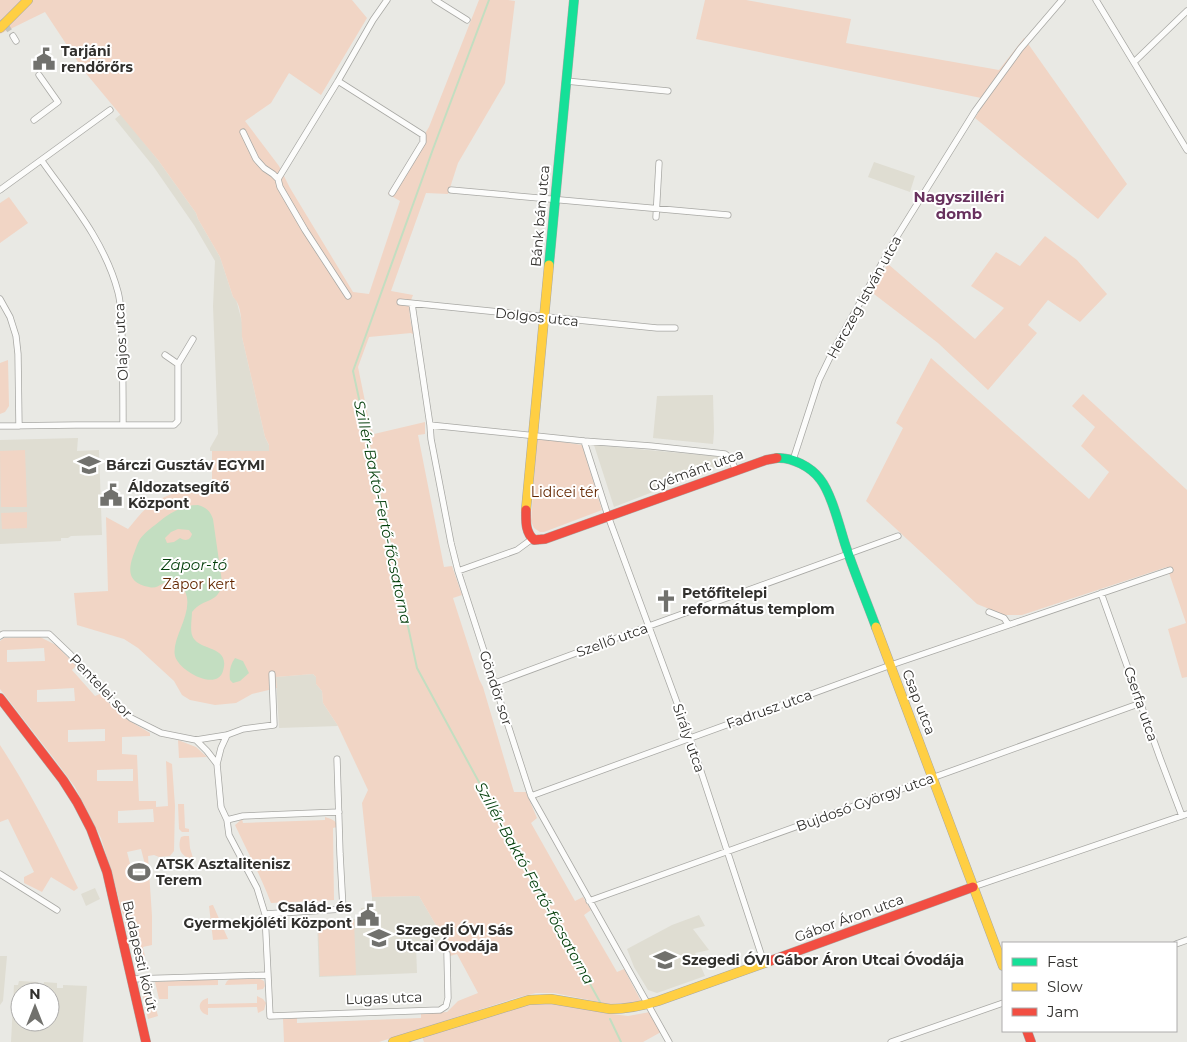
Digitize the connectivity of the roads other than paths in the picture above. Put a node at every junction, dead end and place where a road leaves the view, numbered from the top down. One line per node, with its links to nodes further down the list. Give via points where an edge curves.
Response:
1 (28, 0): 9 (street)
2 (387, 0): 12 (street)
3 (435, 0): 8 (street)
4 (574, 0): 13 (street, Bánk bán utca)
5 (1062, 0): 44 (street, Herczeg István utca, via 1020,49 975,111 896,238 819,380)
6 (1096, 0): 10 (street)
7 (1187, 11): 10 (street)
8 (467, 20)
9 (0, 28)
10 (1134, 62): 18 (street)
11 (39, 75): 16 (street, via 58,102)
12 (338, 81): 21 (street); 24 (street, via 424,135 423,142)
13 (566, 81): 14 (street); 25 (street, Bánk bán utca)
14 (668, 91)
15 (110, 110): 19 (street)
16 (34, 120)
17 (243, 132): 21 (street, via 256,159)
18 (1187, 150)
19 (42, 161): 22 (street); 38 (street, Olajos utca, via 101,247 118,292)
20 (659, 163): 26 (street)
21 (278, 179): 29 (street, via 305,230)
22 (0, 190)
23 (451, 190): 25 (street)
24 (392, 193)
25 (555, 200): 26 (street); 33 (street, Bánk bán utca)
26 (657, 209): 27 (street); 28 (street)
27 (728, 215)
28 (656, 217)
29 (348, 296)
30 (0, 299): 41 (street, via 16,336)
31 (400, 302): 32 (street, Dolgos utca)
32 (412, 304): 33 (street, Dolgos utca); 39 (street, Göndör sor)
33 (544, 318): 34 (street, Dolgos utca); 42 (street, Bánk bán utca)
34 (674, 328)
35 (193, 339): 37 (street)
36 (165, 355): 37 (street)
37 (178, 364): 38 (street, via 177,424)
38 (123, 425): 41 (street)
39 (430, 425): 42 (street); 51 (street, Göndör sor)
40 (0, 426): 41 (street)
41 (20, 426)
42 (534, 435): 43 (street); 48 (street, via 526,522)
43 (584, 441): 45 (street, via 725,454); 46 (street)
44 (793, 460): 45 (street, Gyémánt utca, via 772,458); 49 (street, Csap utca, via 814,472 824,485)
45 (736, 470): 46 (street, Gyémánt utca)
46 (608, 516): 48 (street, via 545,539); 55 (street, Sirály utca)
47 (898, 536): 49 (street, Szellő utca)
48 (532, 539): 51 (street, via 517,550)
49 (849, 555): 55 (street, Szellő utca); 57 (street, Csap utca)
50 (1170, 570): 52 (street, Fadrusz utca)
51 (458, 571): 59 (street, Göndör sor)
52 (1101, 593): 54 (street, Fadrusz utca); 61 (street, Cserfa utca)
53 (989, 612): 54 (street, via 1004,618)
54 (1008, 624): 57 (street, Fadrusz utca)
55 (649, 626): 59 (street, Szellő utca); 63 (street, Sirály utca)
56 (0, 636): 64 (street, Pentelei sor, via 49,634 131,718 161,733)
57 (891, 665): 63 (street, Fadrusz utca); 67 (street, Csap utca)
58 (272, 674): 62 (street, Pentelei sor, via 274,725 243,728)
59 (495, 683): 68 (street, Göndör sor)
60 (0, 698): 82 (street, Budapesti körút, via 63,780 92,829 107,872)
61 (1141, 703): 67 (street, Bujdosó György utca); 70 (street, Cserfa utca)
62 (227, 734): 64 (street, Pentelei sor); 66 (street)
63 (690, 738): 68 (street, Fadrusz utca); 72 (street, Sirály utca)
64 (196, 740): 66 (street)
65 (337, 759): 69 (street)
66 (217, 764): 71 (street, via 221,807)
67 (932, 777): 72 (street, Bujdosó György utca); 74 (street, Csap utca)
68 (531, 796): 75 (street, Göndör sor)
69 (339, 812): 71 (street, via 244,816); 77 (street, via 343,909)
70 (1185, 815): 74 (street, Gábor Áron utca)
71 (227, 820): 77 (street, via 229,835 257,888)
72 (727, 852): 75 (street, Bujdosó György utca); 79 (street, Sirály utca)
73 (0, 874): 76 (street)
74 (973, 887): 79 (street, Gábor Áron utca); 80 (street, Csap utca)
75 (590, 901): 84 (street, Göndör sor)
76 (57, 910)
77 (265, 914): 81 (street)
78 (446, 954): 81 (street, Lugas utca, via 448,998 446,1006 440,1010 270,1016)
79 (764, 963): 84 (street, Gábor Áron utca)
80 (1002, 963)
81 (268, 975): 82 (street)
82 (132, 980): 85 (street, Budapesti körút)
83 (1002, 1003): 88 (street)
84 (648, 1004): 86 (street, Gábor Áron utca, via 617,1009 559,999 529,1000); 87 (street, Göndör sor)
85 (146, 1042)
86 (393, 1042)
87 (669, 1042)
88 (891, 1042)

